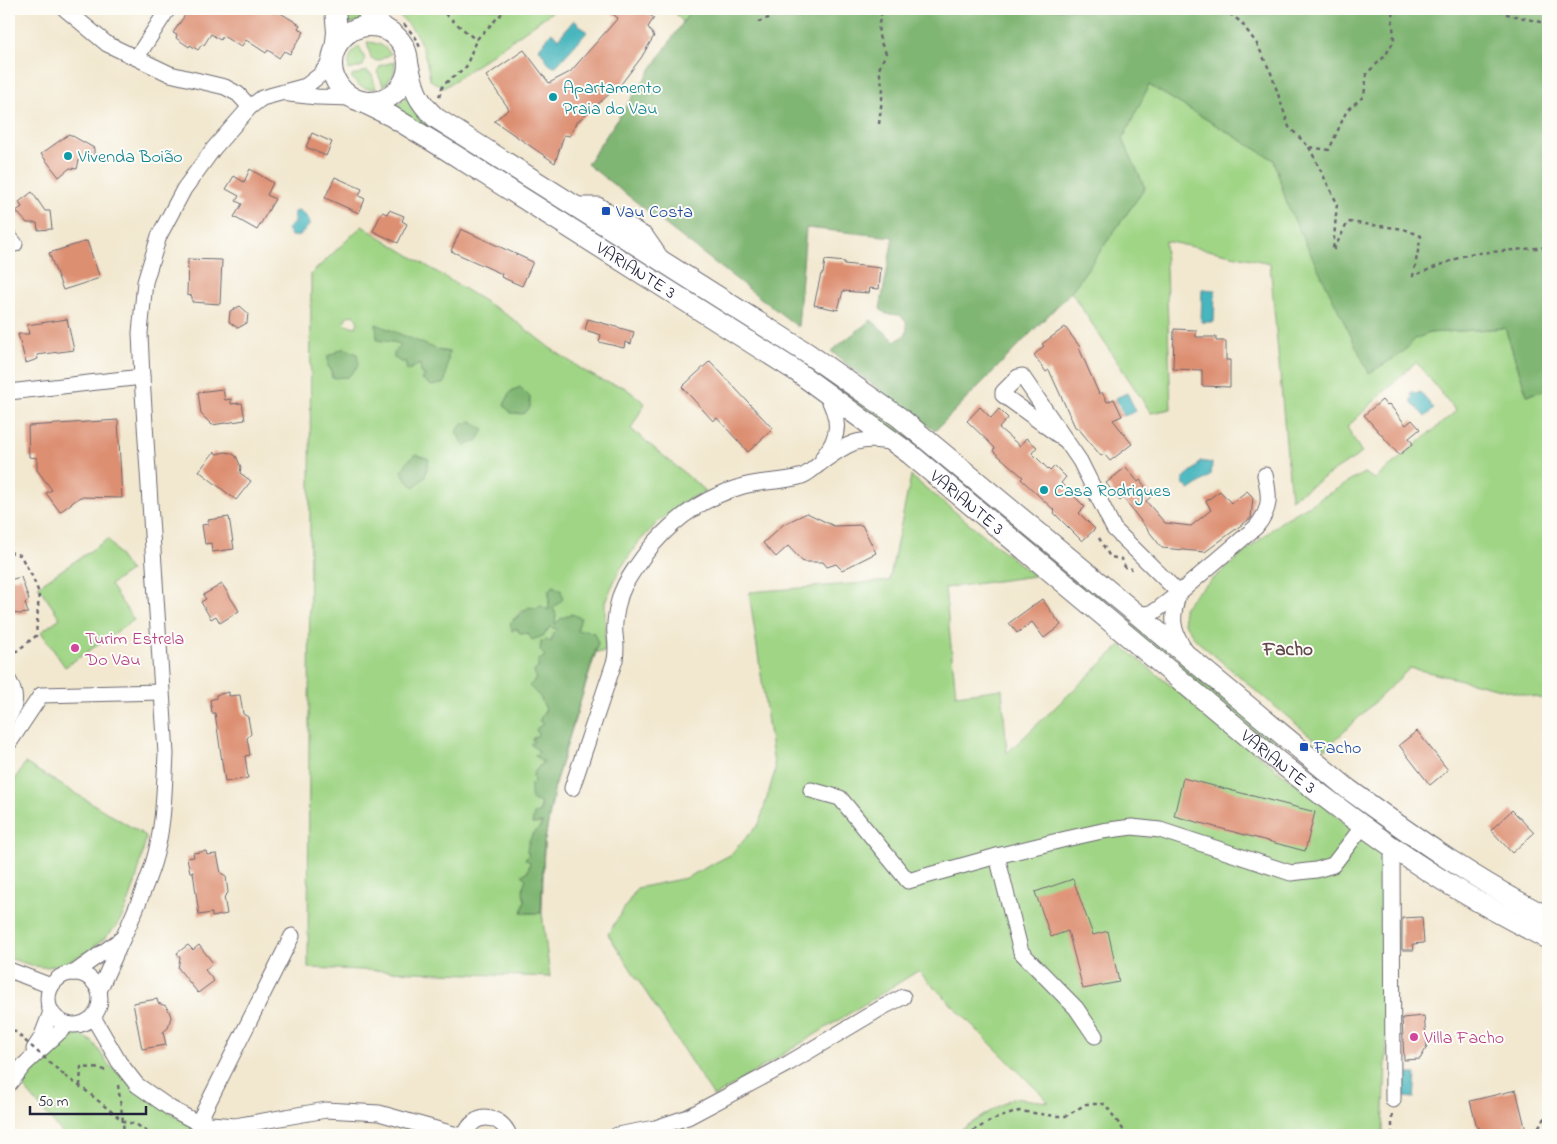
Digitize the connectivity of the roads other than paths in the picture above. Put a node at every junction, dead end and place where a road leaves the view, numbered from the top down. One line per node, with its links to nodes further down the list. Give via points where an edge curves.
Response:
1 (65, 9): 7 (street, via 107,44)
2 (168, 9): 7 (street)
3 (335, 9): 6 (main road, via 338,32)
4 (366, 9): 5 (main road)
5 (388, 31): 6 (main road, via 373,27 357,29 344,37); 8 (main road, via 404,48)
6 (334, 54): 9 (street, via 320,75 306,86); 10 (main road, via 336,81)
7 (137, 57): 11 (street, via 170,74 225,87 238,94)
8 (408, 63): 10 (main road, via 406,79 397,92 376,102); 20 (main road, VARIANTE 3, via 414,88 423,106 436,118 807,353 900,417)
9 (278, 93): 10 (street); 11 (street, via 262,98)
10 (356, 99): 14 (main road, VARIANTE 3, via 442,146)
11 (250, 107): 12 (street, via 184,189 159,236 145,282 140,333)
12 (142, 377): 13 (street); 23 (street)
13 (9, 392)
14 (825, 392): 16 (main road, VARIANTE 3); 17 (street, via 834,408 837,430 835,440)
15 (1065, 440): 19 (street, via 1080,461 1114,529)
16 (896, 444): 17 (street, via 878,440 855,442 843,446); 30 (main road, VARIANTE 3, via 1264,750)
17 (812, 470): 28 (street, via 800,477 756,483 718,495 696,506 649,548 624,585 618,602 615,618 618,648)
18 (1265, 475): 19 (street, via 1269,503 1266,515)
19 (1179, 593): 20 (street, via 1154,612); 21 (street, via 1173,628)
20 (1132, 611): 21 (main road, VARIANTE 3)
21 (1192, 660): 33 (main road, VARIANTE 3, via 1348,789 1460,866)
22 (9, 681): 25 (street)
23 (161, 692): 24 (street); 35 (street, via 166,754 163,811 153,863)
24 (41, 695): 25 (street); 26 (street)
25 (15, 696): 26 (street)
26 (13, 719): 27 (street)
27 (9, 743)
28 (572, 788)
29 (811, 790): 32 (street, via 840,798 908,881)
30 (1364, 826): 31 (main road, VARIANTE 3); 32 (street, via 1333,865 1292,873 1160,830 1132,827)
31 (1392, 847): 36 (main road, VARIANTE 3, via 1464,893); 48 (street)
32 (997, 856): 45 (street, via 1021,952 1076,1008)
33 (1548, 917)
34 (292, 936): 49 (street)
35 (121, 939): 38 (street); 40 (street)
36 (1548, 939)
37 (9, 970): 39 (street)
38 (74, 973): 39 (street, via 63,975); 40 (street, via 89,978)
39 (51, 986): 42 (street, via 48,1002)
40 (99, 991): 43 (street, via 99,1007)
41 (903, 998): 53 (street, via 688,1117 655,1128)
42 (51, 1012): 44 (street); 46 (street, via 41,1038)
43 (93, 1017): 44 (street, via 84,1024); 49 (street, via 137,1086)
44 (67, 1025): 46 (street)
45 (1095, 1036)
46 (24, 1065): 47 (street)
47 (9, 1084)
48 (1393, 1100)
49 (198, 1123): 50 (street, via 235,1126 326,1110 379,1113)
50 (457, 1135)
51 (465, 1135): 52 (street, via 474,1122 491,1118 499,1121)
52 (509, 1135)
53 (617, 1135)

